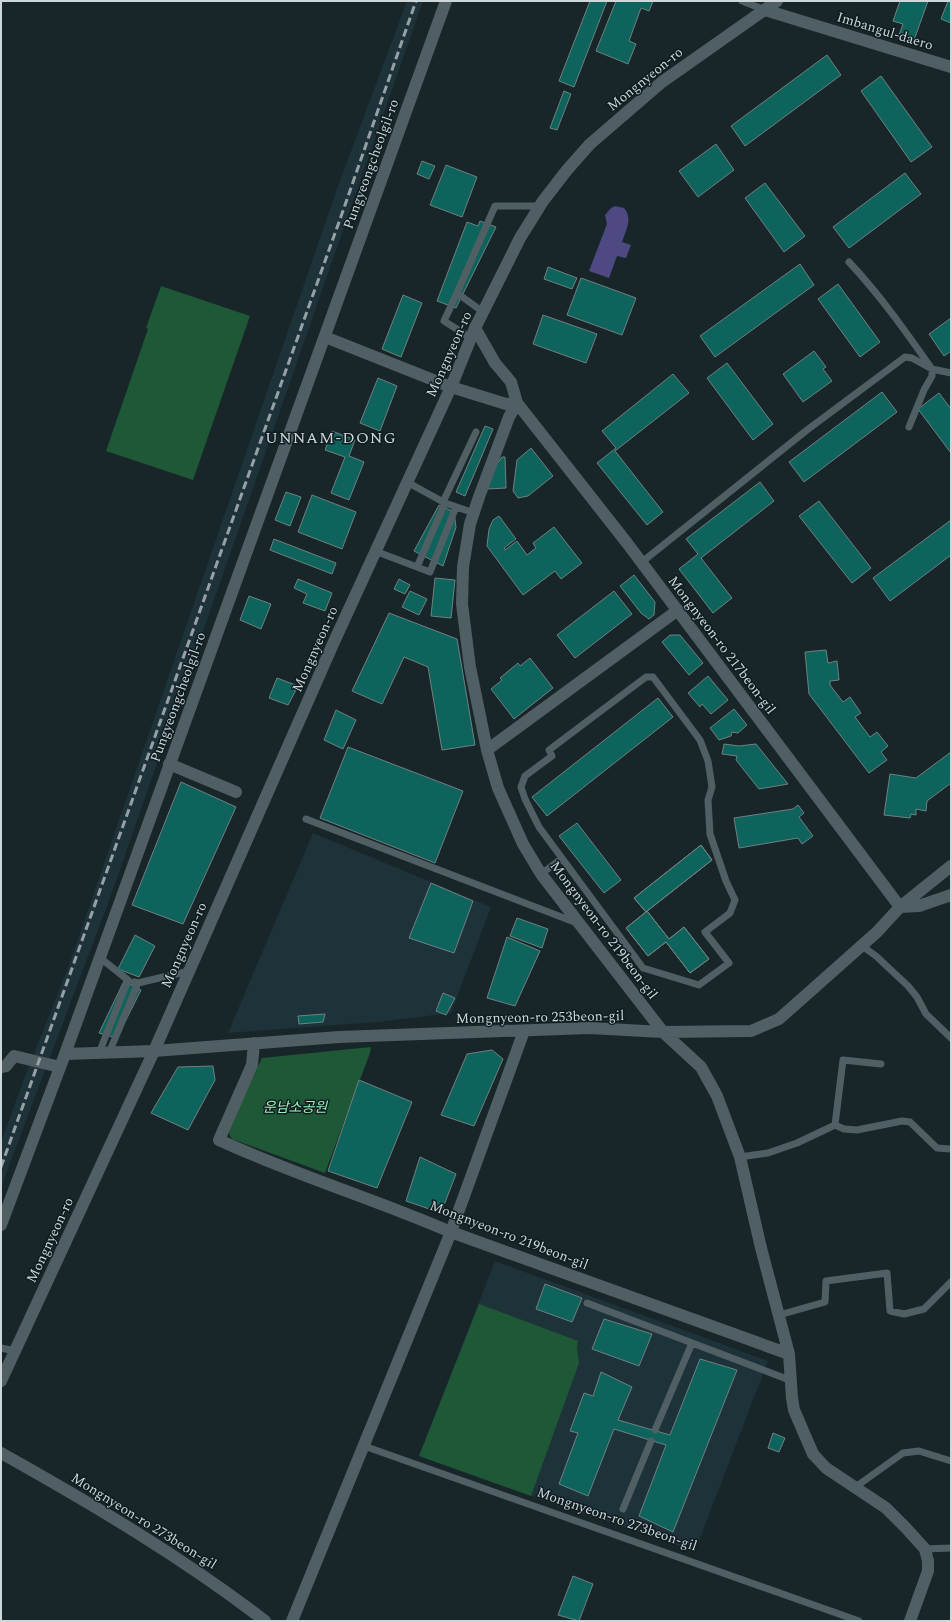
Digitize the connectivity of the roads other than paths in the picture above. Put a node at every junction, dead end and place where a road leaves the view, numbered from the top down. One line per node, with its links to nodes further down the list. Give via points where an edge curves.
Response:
1 (446, 1): 11 (street, Pungyeongcheolgil-ro)
2 (742, 1): 4 (lane)
3 (777, 1): 4 (street, Mongnyeon-ro)
4 (765, 10): 5 (street, Imbangul-daero); 6 (street, Mongnyeon-ro, via 662,82 629,109 590,144)
5 (951, 67)
6 (540, 206): 8 (lane, via 495,206); 9 (street, Mongnyeon-ro, via 520,238)
7 (849, 262): 12 (lane, via 902,326)
8 (457, 293): 9 (lane); 10 (lane, via 444,322)
9 (483, 312): 10 (street, Mongnyeon-ro)
10 (473, 333): 14 (street, Mongnyeon-ro); 15 (street, Mongnyeon-ro 217beon-gil, via 511,382)
11 (325, 337): 14 (street); 27 (street, Pungyeongcheolgil-ro)
12 (932, 369): 13 (lane); 16 (lane, via 932,376); 23 (lane, via 905,357 807,430)
13 (951, 373)
14 (451, 387): 15 (street, via 506,404); 18 (street, Mongnyeon-ro)
15 (518, 403): 21 (street, Mongnyeon-ro 219beon-gil, via 509,417); 23 (street, Mongnyeon-ro 217beon-gil)
16 (909, 427)
17 (476, 432): 19 (lane)
18 (407, 482): 19 (lane); 22 (street, Mongnyeon-ro)
19 (444, 503): 20 (lane); 24 (lane)
20 (456, 507): 21 (lane); 24 (lane, via 430,572)
21 (474, 513): 26 (street, Mongnyeon-ro 219beon-gil, via 463,567 462,604 470,667)
22 (375, 552): 24 (lane); 38 (street, Mongnyeon-ro)
23 (642, 562): 25 (street, Mongnyeon-ro 217beon-gil)
24 (417, 567)
25 (678, 610): 26 (street); 34 (street, Mongnyeon-ro 217beon-gil)
26 (487, 750): 32 (street, Mongnyeon-ro 219beon-gil, via 498,788 523,844)
27 (169, 764): 28 (street); 37 (street, Pungyeongcheolgil-ro)
28 (236, 792)
29 (306, 819): 35 (lane)
30 (561, 859): 30 (lane, via 643,968 699,985 729,963 705,932 730,913 735,900 710,834 708,800 712,786 708,760 700,740 653,677 646,677 548,750 552,756 525,776 521,787 525,799); 32 (lane)
31 (951, 866): 34 (street)
32 (541, 874): 35 (street, Mongnyeon-ro 219beon-gil)
33 (951, 895): 34 (street, via 919,906)
34 (900, 907): 36 (street, Mongnyeon-ro 253beon-gil)
35 (579, 924): 42 (street, Mongnyeon-ro 219beon-gil)
36 (862, 946): 42 (street, Mongnyeon-ro 253beon-gil, via 779,1019 751,1031); 43 (lane, via 908,986 926,1014)
37 (99, 957): 39 (lane); 47 (street, Pungyeongcheolgil-ro)
38 (189, 971): 40 (lane); 45 (street, Mongnyeon-ro)
39 (128, 980): 40 (lane); 46 (lane)
40 (138, 983): 46 (lane)
41 (524, 1030): 42 (street, Mongnyeon-ro 253beon-gil, via 589,1028); 44 (street, Mongnyeon-ro 253beon-gil); 55 (street)
42 (663, 1032): 53 (street, Mongnyeon-ro 219beon-gil, via 701,1067 717,1096)
43 (951, 1038)
44 (254, 1043): 45 (street, Mongnyeon-ro 253beon-gil); 55 (street, Mongnyeon-ro 219beon-gil, via 252,1065 219,1140)
45 (154, 1051): 46 (street, Mongnyeon-ro 253beon-gil); 61 (street, Mongnyeon-ro)
46 (104, 1053): 47 (street, Mongnyeon-ro 253beon-gil)
47 (65, 1054): 49 (street, Pungyeongcheolgil-ro)
48 (881, 1064): 51 (lane, via 843,1060)
49 (60, 1067): 50 (street, via 14,1056); 54 (street, Pungyeongcheolgil-ro)
50 (1, 1068)
51 (835, 1125): 52 (lane, via 857,1130 902,1121 910,1122 937,1148); 53 (lane, via 768,1153)
52 (951, 1149)
53 (740, 1157): 58 (street, Mongnyeon-ro 219beon-gil, via 760,1248)
54 (1, 1225)
55 (452, 1232): 62 (street, Mongnyeon-ro 219beon-gil); 67 (street)
56 (951, 1282): 58 (lane, via 924,1309 904,1314 890,1311 887,1272 826,1281 825,1302)
57 (587, 1304): 59 (lane)
58 (779, 1314): 62 (street, Mongnyeon-ro 219beon-gil)
59 (692, 1343): 64 (lane); 65 (lane)
60 (1, 1348): 61 (lane)
61 (15, 1351): 63 (street, Mongnyeon-ro)
62 (789, 1354): 64 (street, Mongnyeon-ro 219beon-gil)
63 (1, 1381)
64 (792, 1381): 70 (street, Mongnyeon-ro 219beon-gil, via 794,1410 813,1454 826,1468)
65 (655, 1430)
66 (651, 1441): 71 (lane)
67 (364, 1446): 75 (street); 76 (lane, Mongnyeon-ro 273beon-gil)
68 (1, 1453): 74 (street, Mongnyeon-ro 273beon-gil, via 182,1562 225,1590)
69 (951, 1462): 70 (lane, via 918,1451 903,1453)
70 (854, 1488): 73 (street, Mongnyeon-ro 219beon-gil, via 886,1508)
71 (623, 1509)
72 (951, 1548): 73 (lane)
73 (925, 1549): 77 (street, via 928,1571)
74 (265, 1621)
75 (292, 1621)
76 (859, 1621)
77 (910, 1621)

